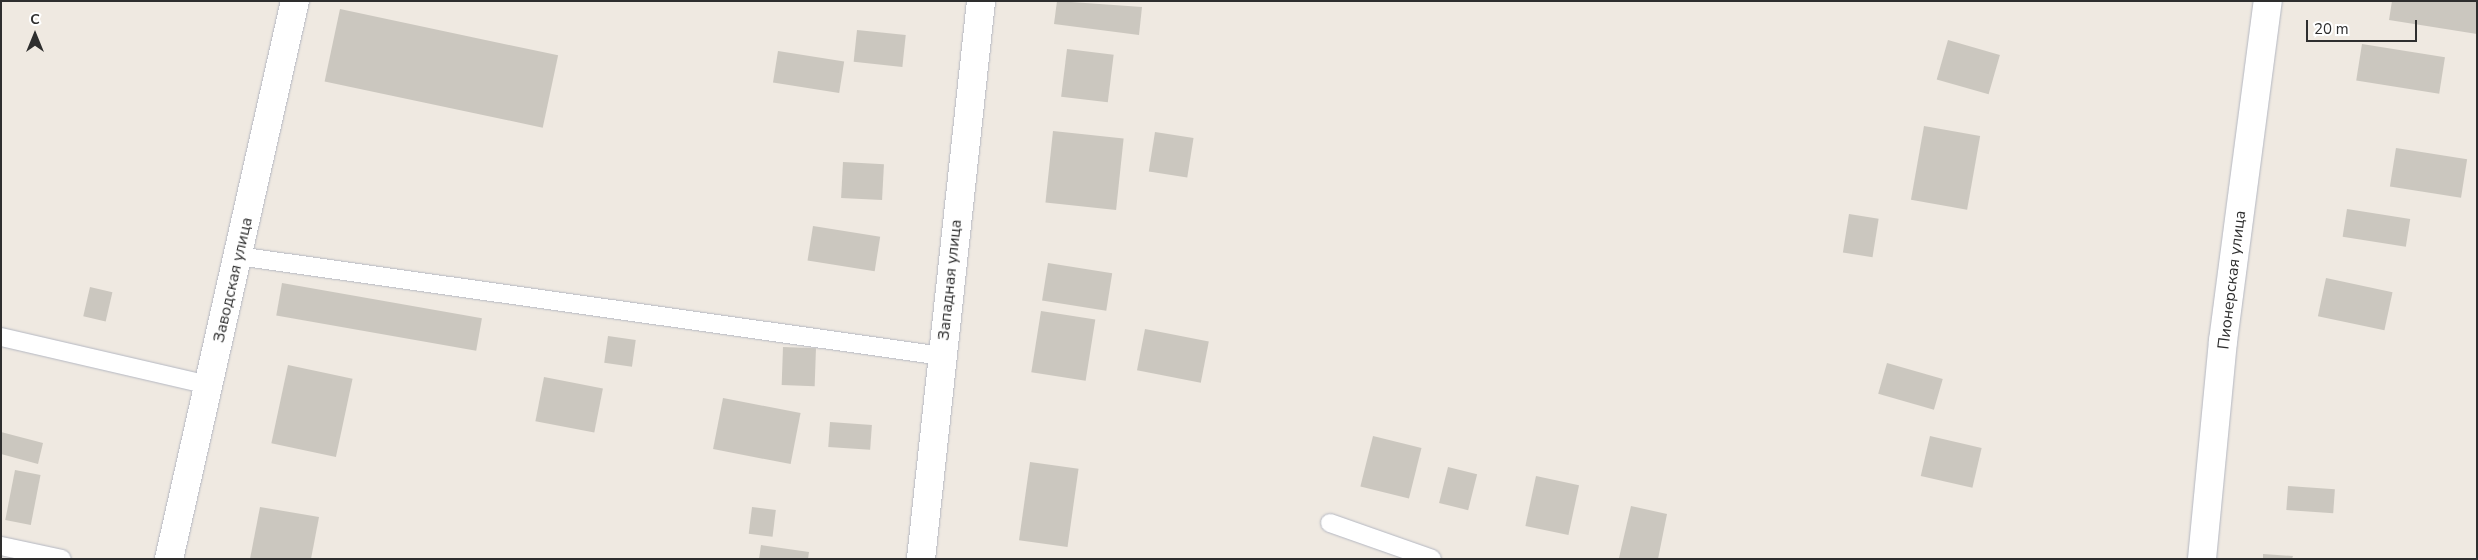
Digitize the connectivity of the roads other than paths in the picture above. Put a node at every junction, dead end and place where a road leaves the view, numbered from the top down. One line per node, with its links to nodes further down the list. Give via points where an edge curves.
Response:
1 (295, 1): 4 (street, Заводская улица)
2 (981, 1): 6 (street, Западная улица)
3 (2268, 1): 14 (street, Пионерская улица, via 2223,341)
4 (238, 256): 6 (lane); 7 (street, Заводская улица)
5 (1, 337): 7 (lane)
6 (942, 356): 12 (street, Западная улица)
7 (209, 385): 11 (street, Заводская улица)
8 (1330, 523): 13 (lane)
9 (1, 546): 10 (lane)
10 (62, 559)
11 (170, 559)
12 (921, 559)
13 (1432, 559)
14 (2202, 559)

